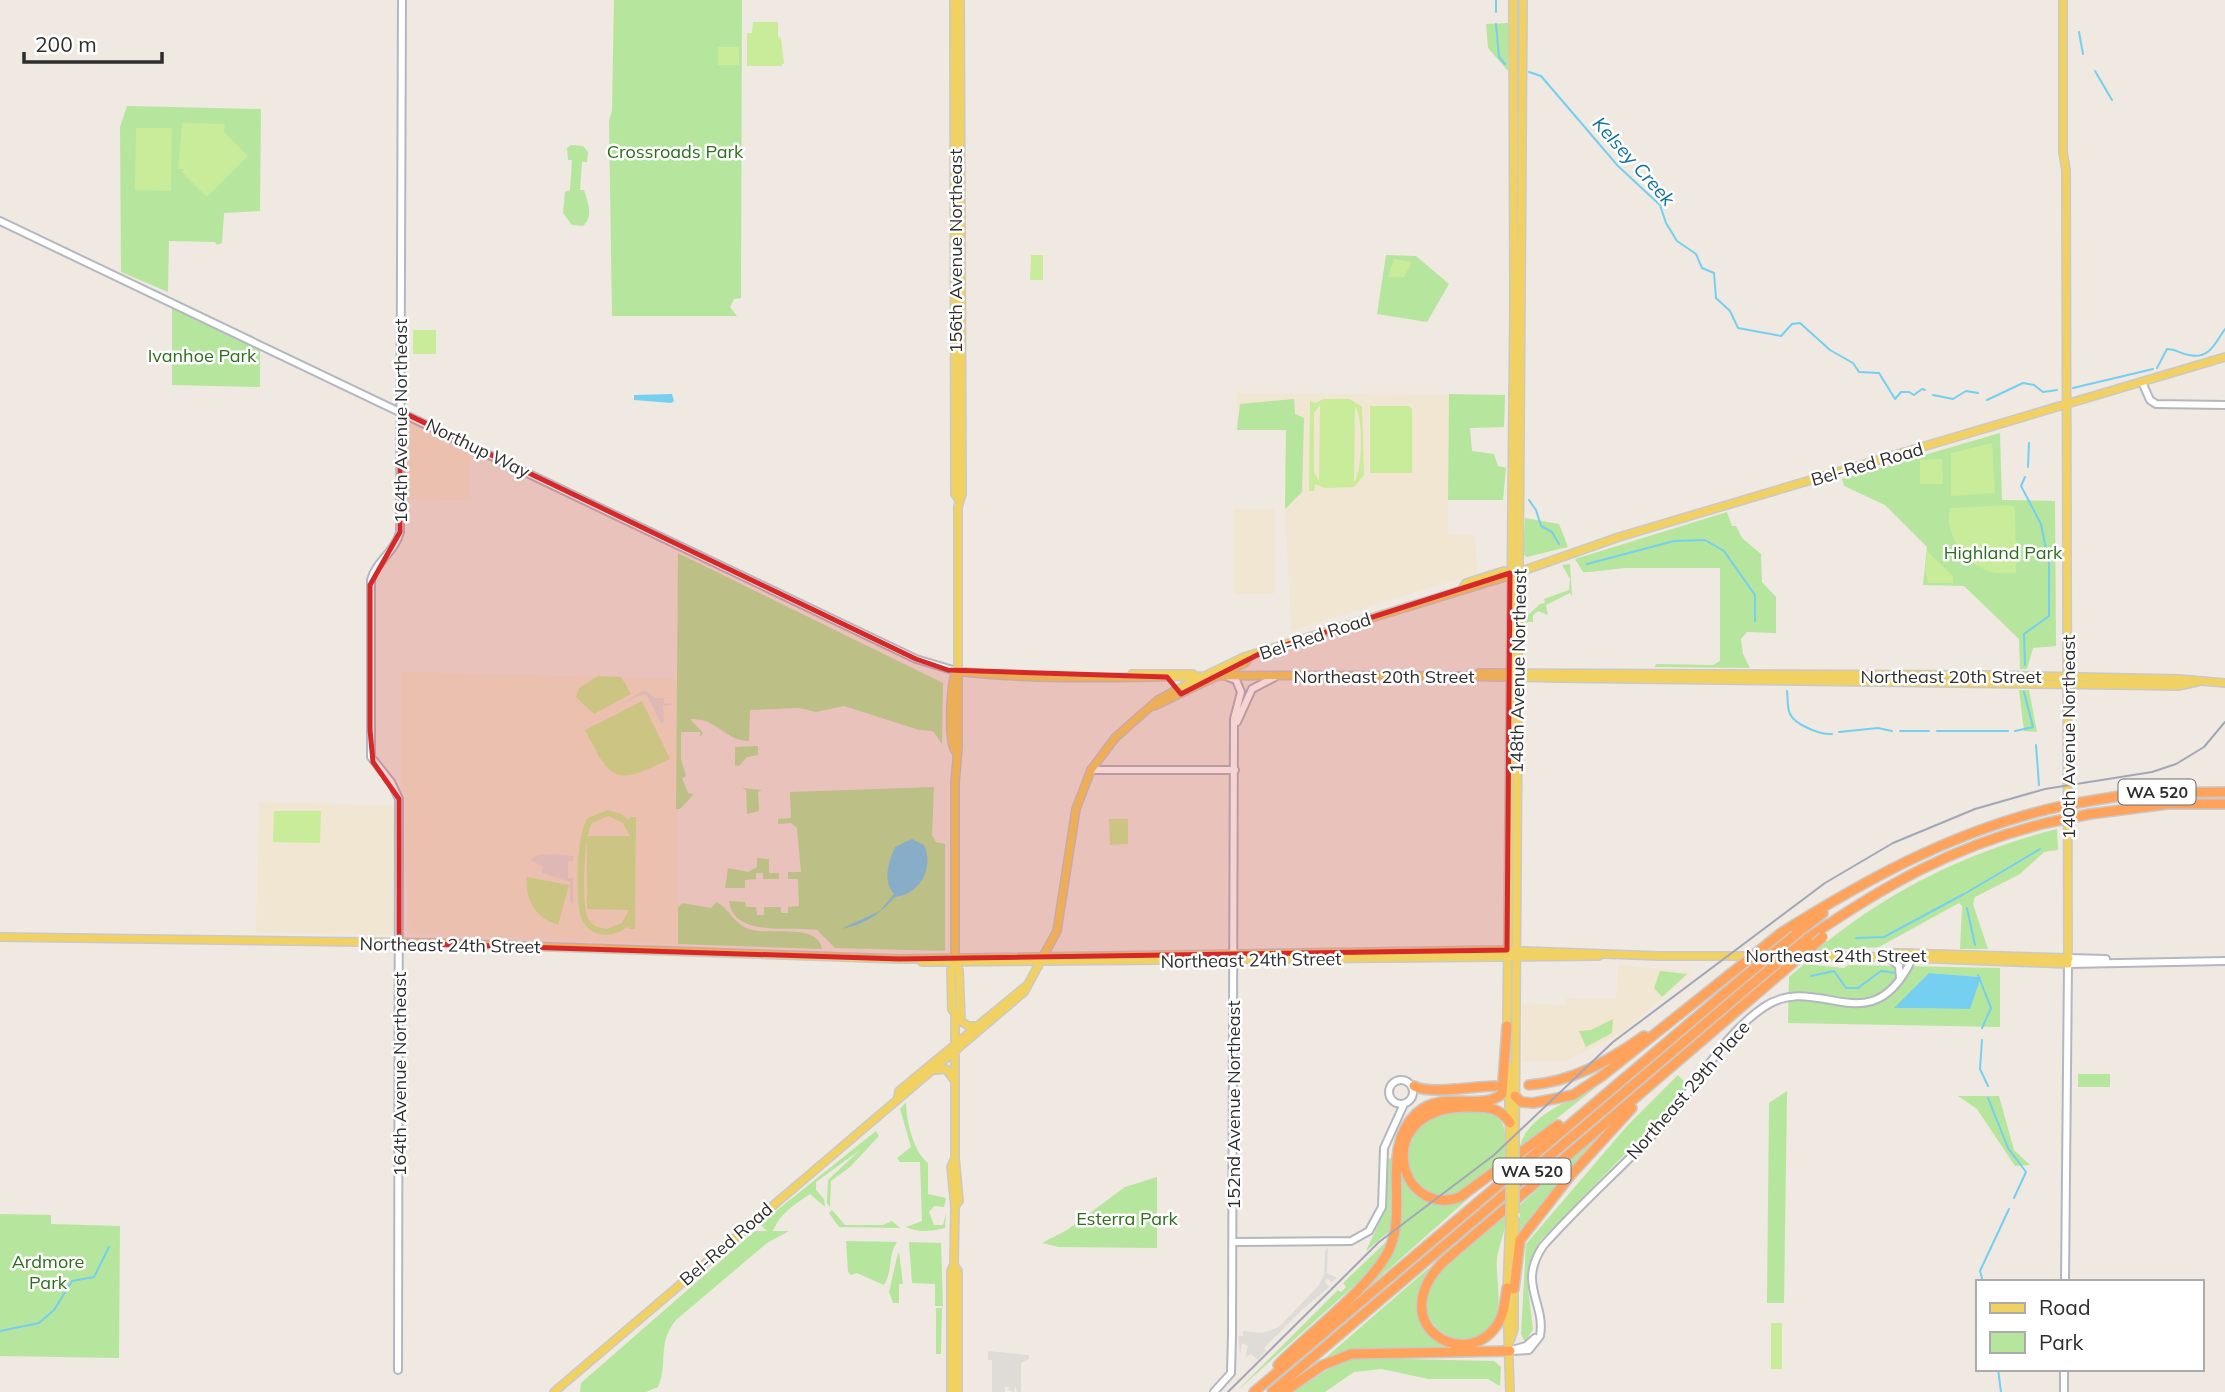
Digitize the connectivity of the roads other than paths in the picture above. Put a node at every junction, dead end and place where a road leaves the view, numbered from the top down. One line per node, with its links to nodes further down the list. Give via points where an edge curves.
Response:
1 (402, 0): 18 (street, 164th Avenue Northeast)
2 (954, 0): 12 (main road, 156th Avenue Northeast)
3 (960, 0): 14 (main road, 156th Avenue Northeast)
4 (1513, 0): 7 (main road, 148th Avenue Northeast)
5 (1523, 0): 8 (main road, 148th Avenue Northeast)
6 (2063, 0): 17 (main road, 140th Avenue Northeast)
7 (1514, 133): 8 (main road, via 1519,131); 10 (main road, 148th Avenue Northeast)
8 (1522, 145): 11 (main road, 148th Avenue Northeast)
9 (0, 221): 18 (street, Northup Way)
10 (1514, 226): 11 (main road, via 1517,247); 19 (main road, 148th Avenue Northeast)
11 (1522, 247): 20 (main road, 148th Avenue Northeast)
12 (955, 322): 14 (main road); 21 (main road, 156th Avenue Northeast, via 955,494)
13 (2225, 357): 15 (main road, Bel-Red Road)
14 (961, 360): 21 (main road, 156th Avenue Northeast)
15 (2142, 382): 16 (street, via 2156,404); 17 (main road, Bel-Red Road)
16 (2225, 405)
17 (2066, 406): 22 (main road, Bel-Red Road); 39 (main road, 140th Avenue Northeast)
18 (400, 411): 25 (street, Northup Way, via 916,659); 51 (street, 164th Avenue Northeast, via 400,534 371,580 370,730 373,762 399,799)
19 (1513, 427): 20 (main road, via 1515,442); 23 (main road, 148th Avenue Northeast)
20 (1521, 444): 22 (main road, 148th Avenue Northeast)
21 (959, 500): 25 (main road, 156th Avenue Northeast)
22 (1519, 570): 23 (main road, Bel-Red Road); 28 (main road, 148th Avenue Northeast)
23 (1510, 573): 24 (main road, Bel-Red Road); 28 (main road, 148th Avenue Northeast)
24 (1248, 659): 32 (main road, Bel-Red Road); 33 (main road, Bel-Red Road)
25 (956, 671): 31 (main road, Northeast 20th Street, via 999,676); 67 (main road, 156th Avenue Northeast)
26 (1670, 673): 27 (main road, Northeast 20th Street); 28 (main road, Northeast 20th Street); 36 (main road, Northeast 20th Street)
27 (1714, 673): 29 (main road, Northeast 20th Street); 37 (main road, Northeast 20th Street)
28 (1513, 674): 30 (main road, Northeast 20th Street); 36 (main road, Northeast 20th Street); 52 (main road, 148th Avenue Northeast)
29 (1748, 674): 38 (main road, Northeast 20th Street); 39 (main road, Northeast 20th Street)
30 (1279, 675): 34 (main road, Northeast 20th Street); 43 (street, via 1252,689)
31 (1128, 676): 32 (main road, via 1139,672); 35 (main road, Northeast 20th Street)
32 (1203, 676): 33 (main road, Northeast 20th Street); 35 (main road, Northeast 20th Street); 41 (main road, Bel-Red Road)
33 (1216, 676): 34 (main road, Northeast 20th Street); 42 (main road, Bel-Red Road)
34 (1226, 676): 43 (street, 152nd Avenue Northeast, via 1241,688)
35 (1167, 677): 41 (main road, via 1174,684)
36 (1645, 679): 37 (main road, Northeast 20th Street)
37 (1692, 680): 38 (main road, Northeast 20th Street)
38 (1731, 680): 39 (main road, Northeast 20th Street)
39 (2068, 680): 40 (main road, Northeast 20th Street, via 2178,686); 64 (main road, 140th Avenue Northeast)
40 (2225, 683)
41 (1171, 693): 42 (main road, Bel-Red Road)
42 (1154, 706): 44 (main road, Bel-Red Road, via 1115,738)
43 (1236, 727): 45 (street, 152nd Avenue Northeast)
44 (1091, 770): 45 (street); 62 (main road, Bel-Red Road, via 1076,809 1060,919)
45 (1235, 770): 60 (street, 152nd Avenue Northeast)
46 (2225, 792): 48 (highway, WA 520, bridge, via 2138,793 2045,810 1958,837 1882,873)
47 (2225, 804): 49 (highway, WA 520, bridge, via 2168,804 2090,814 2005,833 1941,858)
48 (1841, 899): 57 (highway, bridge, via 1782,933); 76 (highway, WA 520, bridge)
49 (1856, 905): 77 (highway, bridge); 102 (highway, WA 520, bridge, via 1759,978)
50 (0, 937): 51 (main road, Northeast 24th Street)
51 (399, 943): 67 (main road, Northeast 24th Street); 95 (street, 164th Avenue Northeast)
52 (1511, 953): 54 (main road, Northeast 24th Street); 57 (main road, Northeast 24th Street); 58 (main road, Northeast 24th Street); 69 (main road, 148th Avenue Northeast); 83 (main road, 148th Avenue Northeast)
53 (1938, 954): 59 (main road, Northeast 24th Street, via 1894,953); 61 (main road); 64 (main road, Northeast 24th Street)
54 (1382, 955): 58 (main road, Northeast 24th Street); 60 (main road, Northeast 24th Street)
55 (1152, 956): 56 (main road, Northeast 24th Street); 62 (main road, Northeast 24th Street); 66 (main road)
56 (1188, 956): 60 (main road, Northeast 24th Street); 63 (main road)
57 (1753, 956): 59 (main road, Northeast 24th Street); 68 (highway, bridge)
58 (1465, 957): 69 (main road, via 1500,963)
59 (1888, 957): 61 (main road); 70 (street, via 1900,968)
60 (1234, 958): 63 (main road, Northeast 24th Street); 90 (street, 152nd Avenue Northeast)
61 (1912, 959): 64 (main road); 70 (street, Northeast 29th Place)
62 (1043, 960): 66 (main road, Northeast 24th Street); 67 (main road, Northeast 24th Street); 71 (main road, Bel-Red Road)
63 (1167, 961): 66 (main road, Northeast 24th Street)
64 (2069, 961): 65 (street); 92 (street, 140th Avenue Northeast)
65 (2225, 961)
66 (1135, 962)
67 (955, 963): 72 (main road, 156th Avenue Northeast, via 959,970)
68 (1723, 979): 80 (highway, via 1607,1060 1560,1081); 83 (highway, via 1573,1095 1533,1104)
69 (1507, 983): 74 (main road, 148th Avenue Northeast)
70 (1899, 983): 94 (street, Northeast 29th Place, via 1885,996 1866,1003 1806,997 1776,1001 1737,1031 1663,1123 1543,1246 1532,1271 1541,1330 1536,1345 1520,1353)
71 (1026, 986): 73 (main road, Bel-Red Road); 75 (main road, Bel-Red Road, via 1015,1001)
72 (957, 1012): 73 (main road, via 963,1024); 75 (main road, 156th Avenue Northeast)
73 (976, 1026): 75 (main road, Bel-Red Road)
74 (1507, 1026): 88 (main road, 148th Avenue Northeast); 101 (highway, via 1502,1094 1491,1100 1435,1103 1406,1125 1397,1149 1397,1212 1388,1252 1366,1280)
75 (955, 1048): 78 (main road, Bel-Red Road); 79 (main road, 156th Avenue Northeast); 84 (main road, Bel-Red Road, via 899,1091)
76 (1646, 1058): 88 (highway, via 1468,1193 1437,1200 1411,1183 1406,1142 1425,1115 1446,1108 1483,1107 1502,1112); 101 (highway, WA 520)
77 (1672, 1068): 93 (highway, via 1530,1225 1519,1242); 93 (highway, via 1443,1262 1423,1290 1423,1315 1441,1339 1475,1342 1492,1332)
78 (931, 1072): 79 (main road, via 946,1069); 84 (main road, Bel-Red Road)
79 (955, 1082): 91 (main road, 156th Avenue Northeast, via 959,1202 955,1206)
80 (1529, 1085)
81 (1414, 1086): 82 (highway, via 1433,1091); 85 (street, via 1405,1080 1393,1083 1388,1093); 86 (street, via 1411,1100)
82 (1495, 1086)
83 (1515, 1096): 89 (main road, 148th Avenue Northeast)
84 (898, 1097): 97 (main road, Bel-Red Road)
85 (1391, 1100): 86 (street); 87 (street)
86 (1404, 1104): 87 (street)
87 (1395, 1122): 90 (street, via 1382,1156 1381,1207 1373,1226 1351,1241)
88 (1510, 1123): 89 (main road, 148th Avenue Northeast)
89 (1512, 1146): 93 (main road, 148th Avenue Northeast, bridge)
90 (1233, 1242): 100 (street, 152nd Avenue Northeast, via 1232,1367)
91 (954, 1265): 98 (main road, 156th Avenue Northeast); 99 (main road, 156th Avenue Northeast, via 958,1271)
92 (2065, 1280)
93 (1511, 1289): 94 (main road, 148th Avenue Northeast, via 1514,1329)
94 (1510, 1346): 103 (highway, via 1351,1354 1323,1365); 104 (main road, 148th Avenue Northeast)
95 (398, 1370)
96 (2064, 1371): 105 (street)
97 (554, 1392)
98 (951, 1392)
99 (958, 1392)
100 (1214, 1392)
101 (1253, 1392)
102 (1272, 1392)
103 (1284, 1392)
104 (1510, 1392)
105 (2064, 1392)

